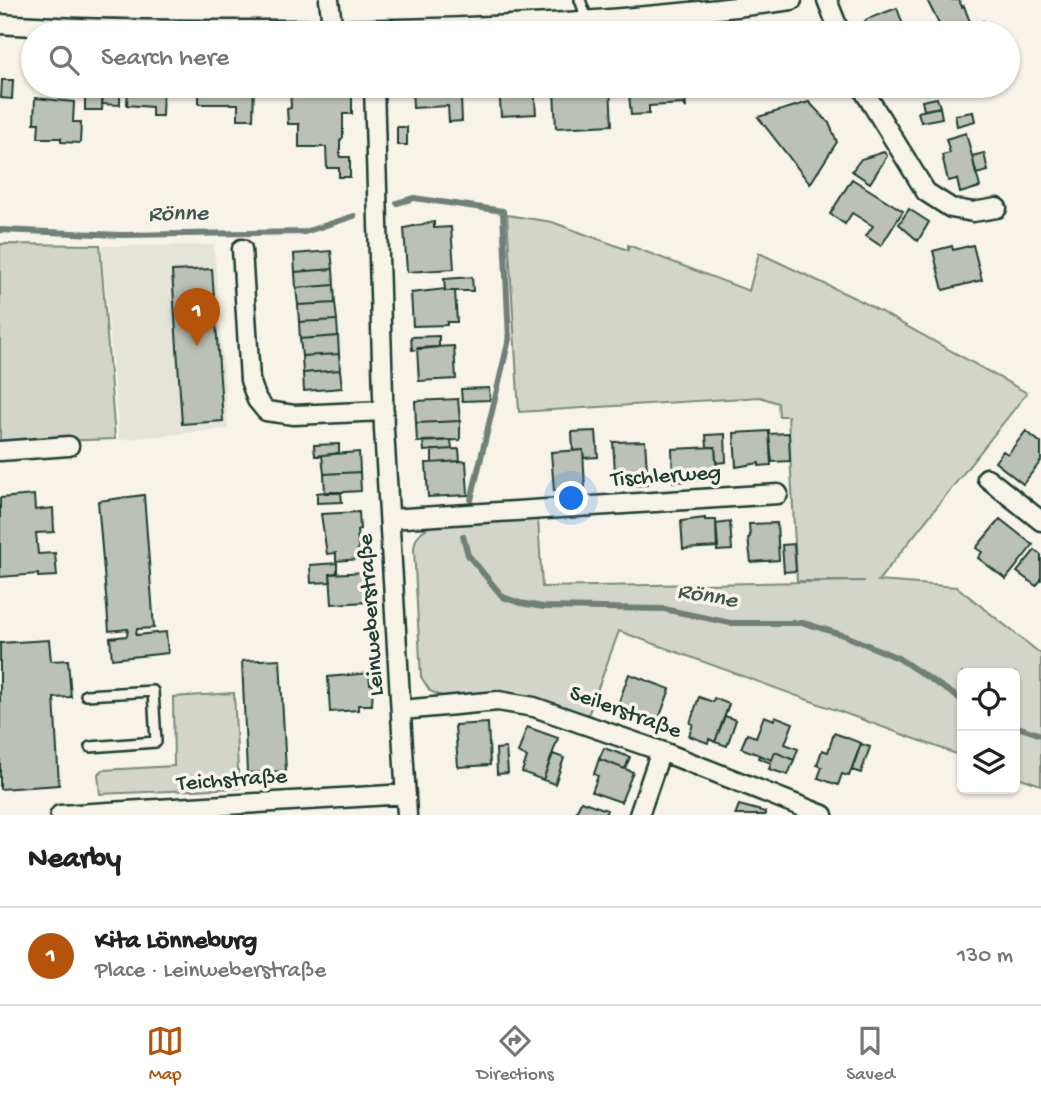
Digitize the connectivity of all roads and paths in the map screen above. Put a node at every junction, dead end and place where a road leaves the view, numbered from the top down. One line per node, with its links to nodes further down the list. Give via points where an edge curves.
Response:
1 (329, 0): 6 (street)
2 (580, 0): 7 (lane)
3 (792, 0): 5 (street)
4 (827, 0): 8 (street)
5 (709, 5): 7 (street)
6 (332, 21)
7 (588, 21)
8 (835, 21)
9 (0, 24): 10 (street)
10 (21, 25)
11 (374, 98): 15 (street, Leinweberstraße)
12 (868, 98): 13 (street, via 926,192 951,208 973,212)
13 (998, 208)
14 (242, 249): 15 (street, via 250,380 261,406 266,411 294,415)
15 (384, 411): 20 (street, Leinweberstraße)
16 (69, 446): 17 (street)
17 (0, 451)
18 (987, 478): 21 (street)
19 (778, 494): 20 (street, Tischlerweg)
20 (390, 519): 23 (street, Leinweberstraße)
21 (1041, 521)
22 (86, 695): 24 (lane, via 153,691 156,742)
23 (402, 710): 25 (street, Seilerstraße, via 498,701 534,707); 26 (street, Leinweberstraße)
24 (90, 747)
25 (661, 751): 29 (street); 30 (street, Seilerstraße)
26 (406, 794): 27 (street, Teichstraße); 28 (street, Leinweberstraße)
27 (60, 815)
28 (407, 815)
29 (639, 815)
30 (823, 815)

